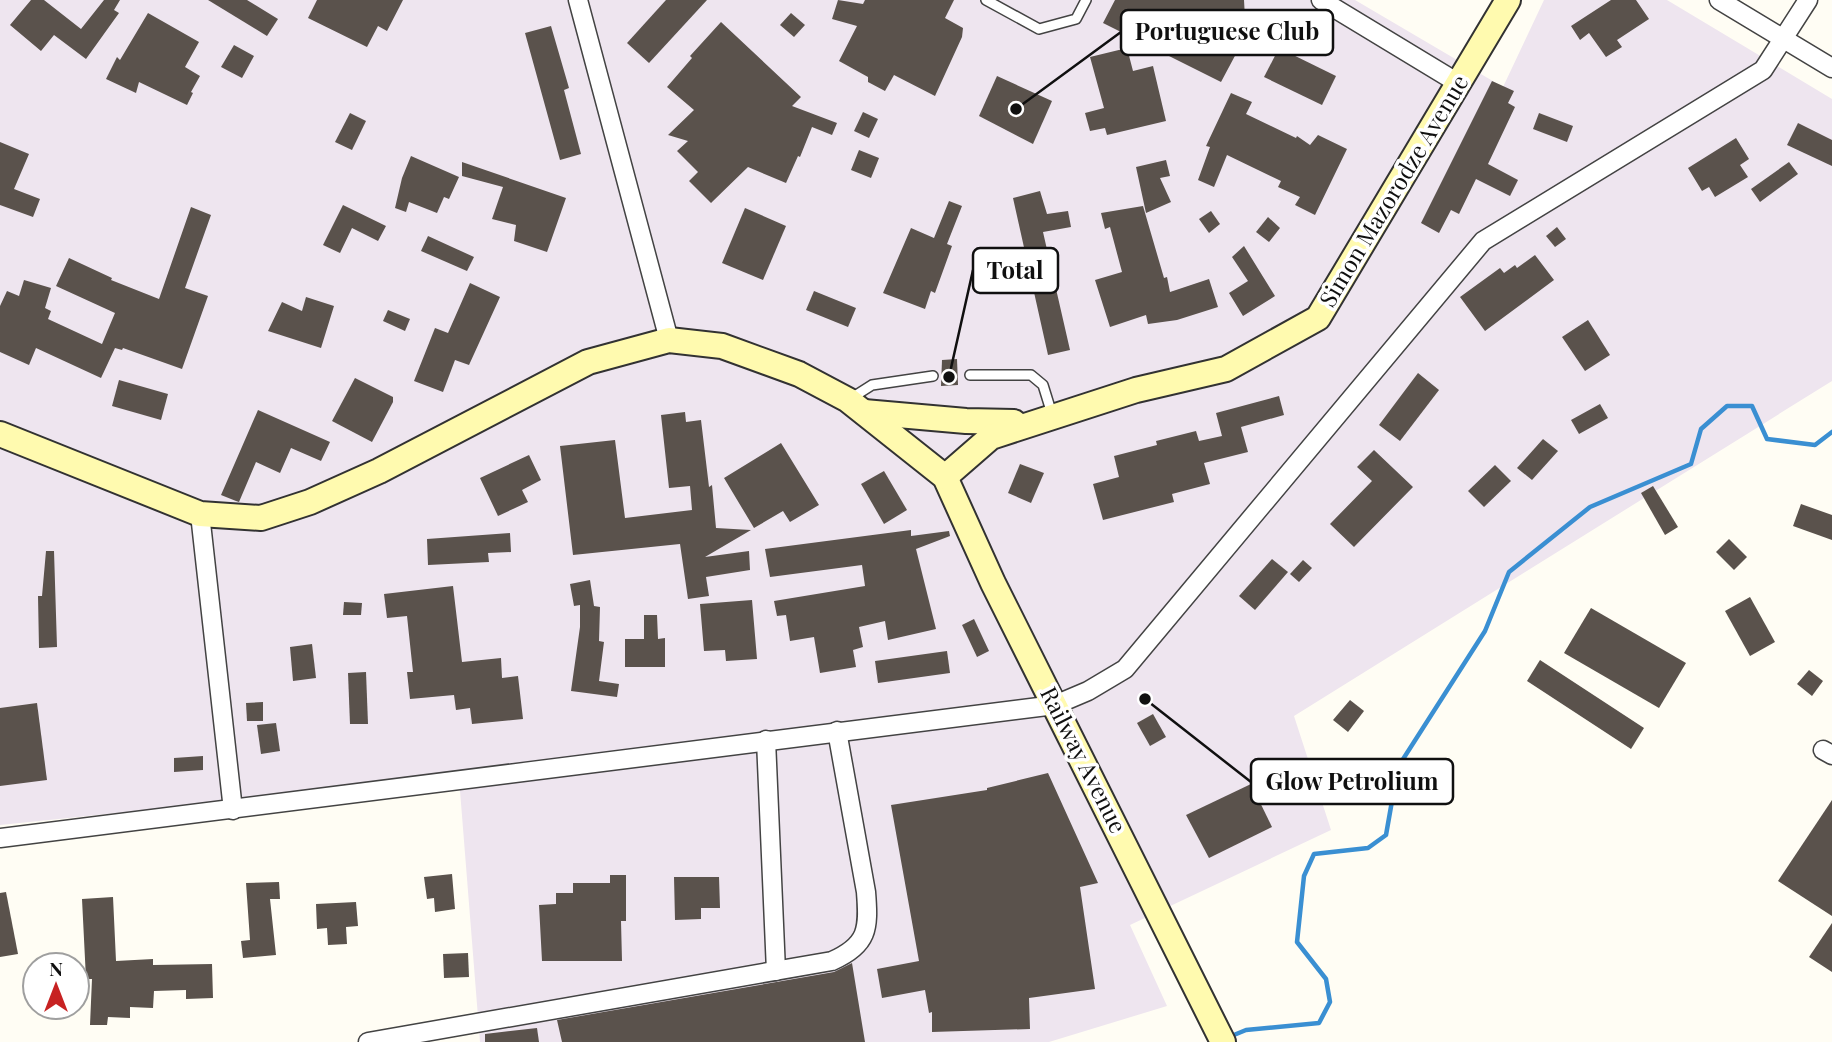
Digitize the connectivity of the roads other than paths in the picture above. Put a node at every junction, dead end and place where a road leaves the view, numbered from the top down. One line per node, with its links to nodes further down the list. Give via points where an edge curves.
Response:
1 (578, 0): 11 (street)
2 (986, 0): 3 (lane, via 1039,29 1076,19)
3 (1086, 0)
4 (1321, 0): 10 (street)
5 (1508, 0): 10 (main road, Simon Mazorodze Avenue)
6 (1719, 0): 8 (street)
7 (1808, 0): 8 (street)
8 (1783, 38): 9 (street); 19 (street, via 1763,70 1483,241 1125,669)
9 (1832, 68)
10 (1458, 83): 15 (main road, Simon Mazorodze Avenue, via 1318,318 1226,369)
11 (669, 340): 14 (main road, via 722,346 799,374); 18 (main road, via 588,362 310,502 261,517)
12 (970, 375): 15 (lane, via 1031,375 1043,385)
13 (933, 376): 14 (lane, via 872,385)
14 (856, 406): 15 (main road, via 966,421); 17 (main road)
15 (1042, 419): 17 (main road, Simon Mazorodze Avenue, via 991,437)
16 (0, 434): 18 (main road)
17 (945, 477): 19 (main road, Railway Avenue)
18 (200, 514): 22 (street)
19 (1055, 705): 20 (street); 26 (main road, Railway Avenue)
20 (837, 731): 21 (street); 24 (street, via 866,892 868,915 862,941 832,961)
21 (766, 740): 22 (street); 24 (street)
22 (233, 810): 23 (street)
23 (0, 838)
24 (776, 971): 25 (street)
25 (368, 1042)
26 (1223, 1042)

